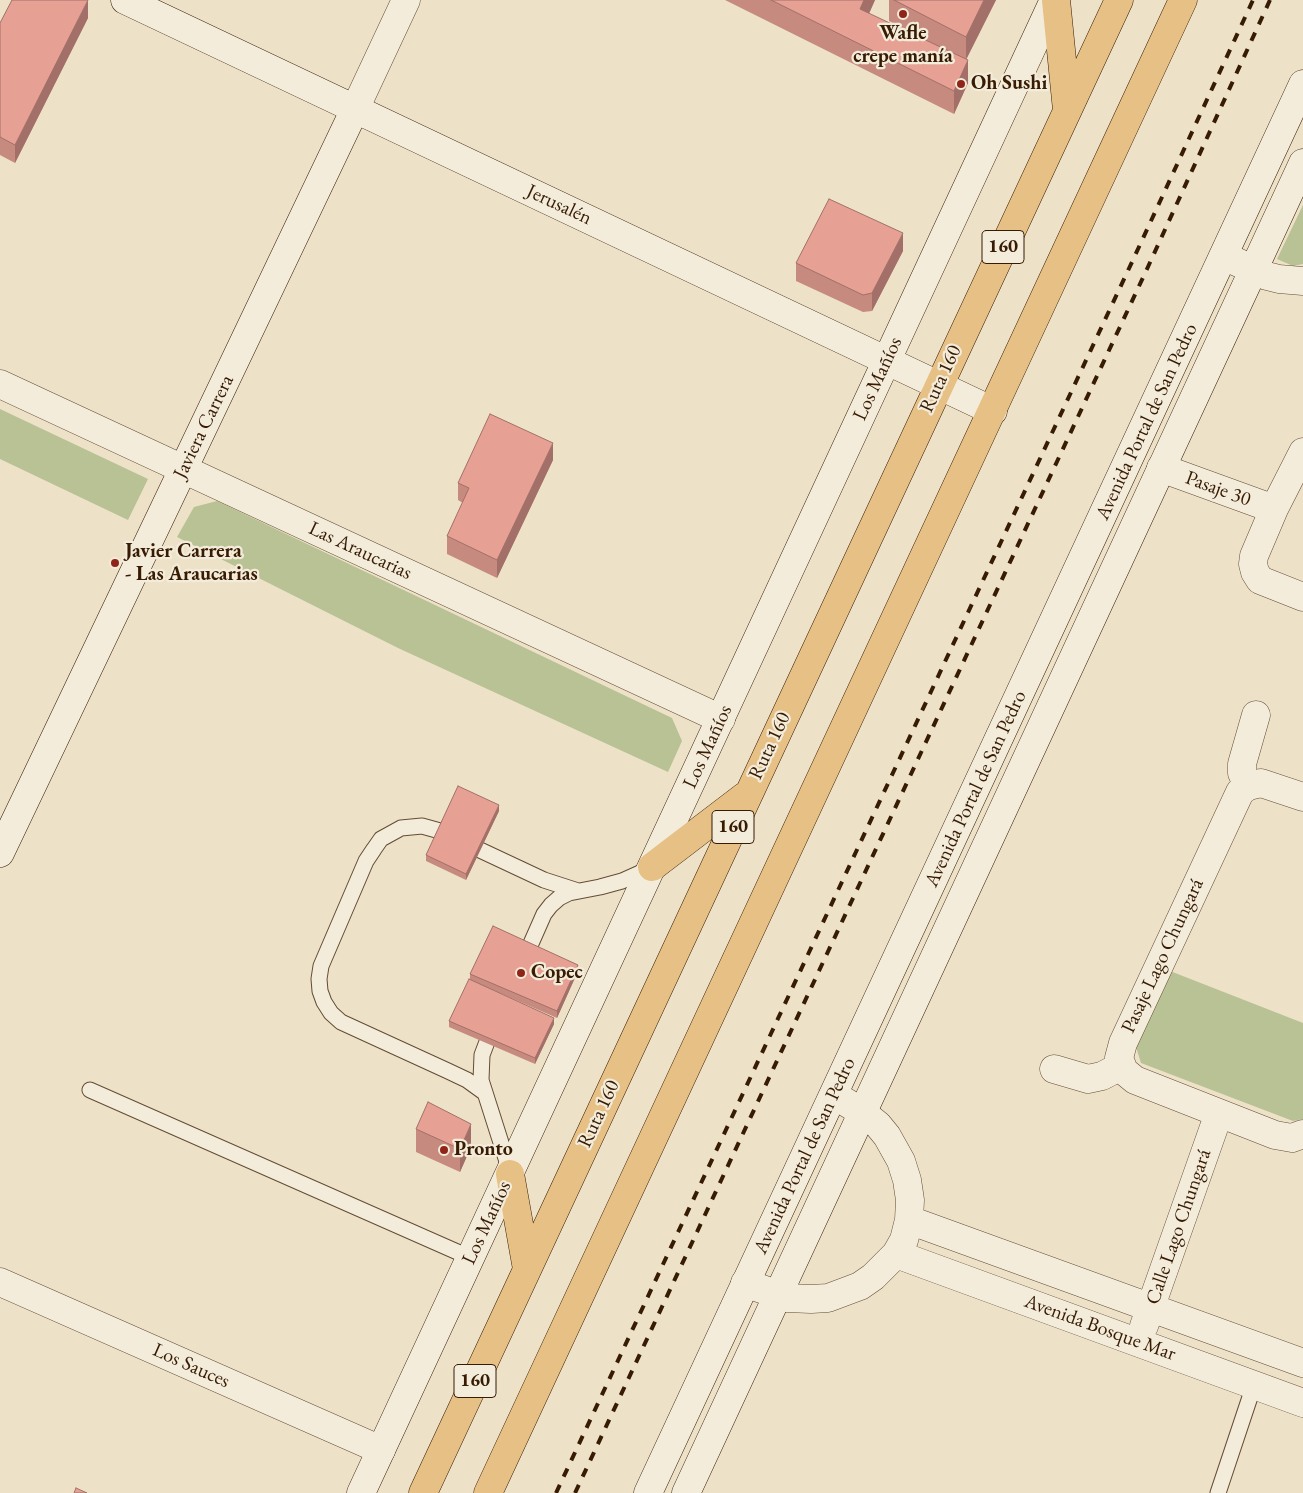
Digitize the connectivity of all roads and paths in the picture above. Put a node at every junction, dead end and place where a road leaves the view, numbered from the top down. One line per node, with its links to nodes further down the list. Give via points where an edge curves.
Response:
1 (125, 0): 7 (street, Jerusalén)
2 (406, 0): 7 (street, Javiera Carrera)
3 (1055, 0): 8 (highway); 13 (street, Los Mañíos)
4 (1119, 0): 8 (highway, Ruta 160 / 160)
5 (1183, 0): 16 (highway)
6 (1302, 87): 10 (street, Avenida Portal de San Pedro)
7 (356, 109): 13 (street, Jerusalén); 19 (street, Javiera Carrera)
8 (1067, 110): 15 (highway, Ruta 160 / 160)
9 (1303, 163): 11 (street, Avenida Portal de San Pedro)
10 (1224, 256): 11 (street); 38 (street, Avenida Portal de San Pedro)
11 (1254, 270): 12 (street, via 1279,279); 18 (street, Avenida Portal de San Pedro)
12 (1303, 280)
13 (887, 360): 15 (street, Jerusalén); 23 (street, Los Mañíos)
14 (0, 384): 19 (street, Las Araucarias)
15 (938, 385): 16 (street, Jerusalén); 25 (highway, Ruta 160 / 160)
16 (993, 411): 58 (highway)
17 (1303, 452): 20 (street, Pasaje 30)
18 (1161, 468): 20 (street, Pasaje 30); 39 (street, Avenida Portal de San Pedro)
19 (183, 469): 23 (street, Las Araucarias); 29 (street, Javiera Carrera)
20 (1274, 509): 21 (street, Pasaje 30, via 1254,556 1255,572 1260,580)
21 (1303, 597)
22 (1256, 715): 24 (street, via 1242,764)
23 (721, 719): 30 (street, Los Mañíos)
24 (1248, 786): 26 (street, via 1262,783); 34 (street, Pasaje Lago Chungará, via 1235,801 1123,1043 1119,1058)
25 (749, 793): 30 (highway); 46 (highway, Ruta 160 / 160)
26 (1303, 797)
27 (440, 831): 37 (lane, via 422,826 401,828 381,839 374,848 323,960 320,991 331,1013 341,1022 448,1071)
28 (480, 850): 31 (lane, via 544,880)
29 (0, 853)
30 (652, 867): 31 (lane, via 600,888); 42 (street, Los Mañíos)
31 (580, 891): 32 (lane, via 569,893 551,905)
32 (529, 948)
33 (498, 1015): 37 (lane, via 482,1055 481,1080)
34 (1121, 1066): 35 (street, via 1088,1079); 40 (street, via 1135,1080)
35 (1054, 1069)
36 (90, 1090): 45 (lane)
37 (485, 1092): 42 (lane)
38 (834, 1095): 39 (street); 48 (street, Avenida Portal de San Pedro)
39 (862, 1112): 43 (street, via 887,1136 901,1160 910,1200); 49 (street, Avenida Portal de San Pedro)
40 (1220, 1113): 41 (street, via 1275,1135); 50 (street, Calle Lago Chungará)
41 (1302, 1139)
42 (510, 1174): 45 (street, Los Mañíos); 46 (highway)
43 (909, 1220): 44 (street); 50 (street, Avenida Bosque Mar)
44 (896, 1254): 49 (street, via 873,1277 845,1293 811,1299); 51 (street, Avenida Bosque Mar)
45 (471, 1258): 55 (street, Los Mañíos)
46 (527, 1269): 57 (highway, Ruta 160 / 160)
47 (0, 1282): 55 (street, Los Sauces)
48 (745, 1283): 49 (street); 59 (street, Avenida Portal de San Pedro)
49 (778, 1296): 60 (street, Avenida Portal de San Pedro)
50 (1150, 1308): 51 (street, Calle Lago Chungará); 52 (street, Avenida Bosque Mar)
51 (1138, 1342): 53 (street, Avenida Bosque Mar)
52 (1303, 1364)
53 (1254, 1385): 54 (street, Avenida Bosque Mar); 61 (lane)
54 (1303, 1403)
55 (381, 1450): 56 (street, Los Mañíos)
56 (361, 1493)
57 (422, 1493)
58 (488, 1493)
59 (648, 1493)
60 (686, 1493)
61 (1218, 1493)

